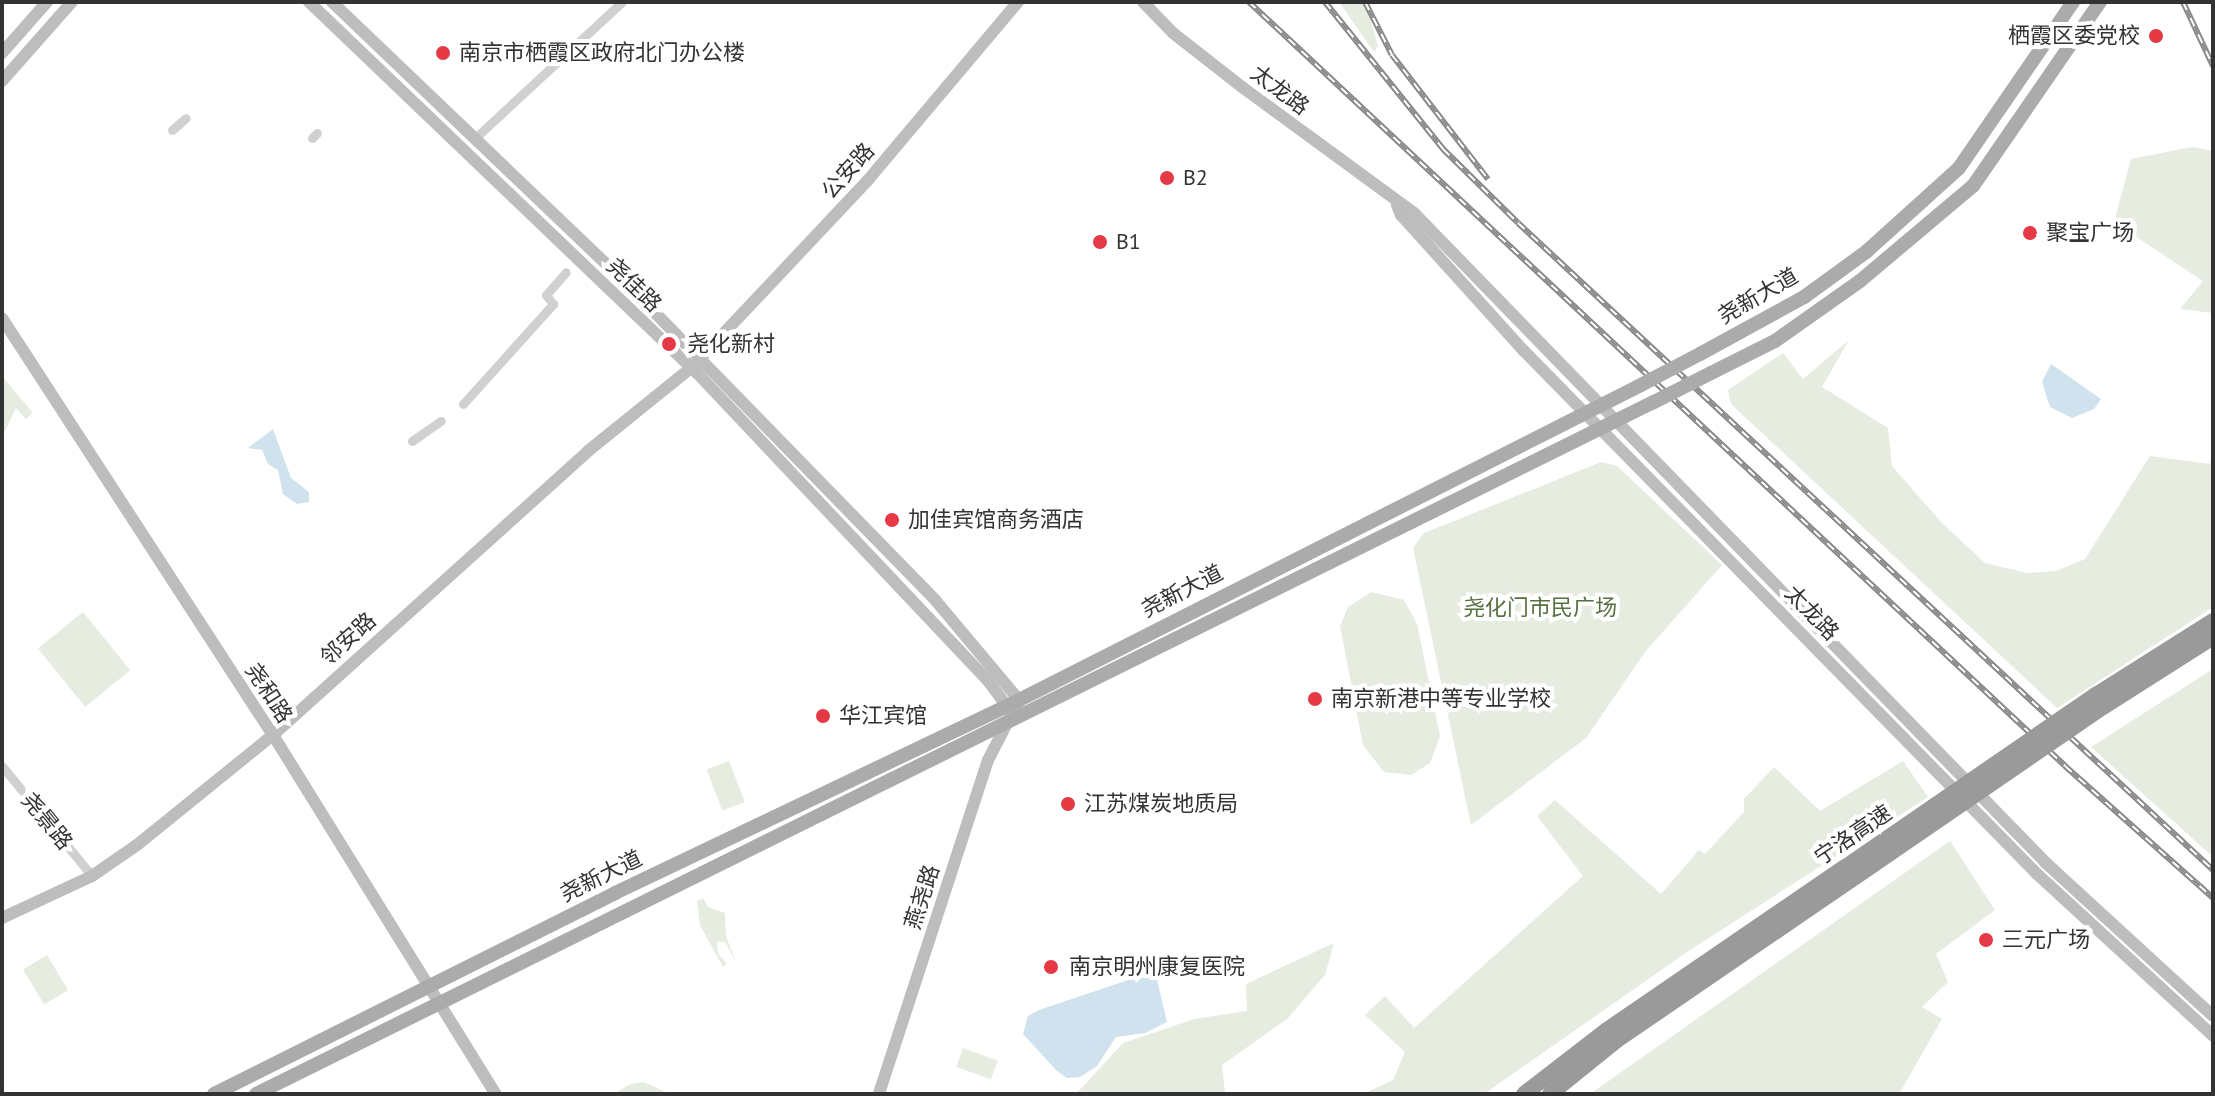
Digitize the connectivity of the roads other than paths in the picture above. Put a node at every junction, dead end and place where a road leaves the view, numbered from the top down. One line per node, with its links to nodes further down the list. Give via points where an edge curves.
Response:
1 (47, 2): 10 (main road)
2 (72, 2): 11 (main road)
3 (309, 2): 18 (main road, 尧佳路)
4 (332, 2): 14 (main road, 尧佳路)
5 (622, 2): 14 (street)
6 (1018, 2): 18 (main road, 公安路, via 868,180)
7 (1143, 2): 15 (main road, 太龙路, via 1173,33)
8 (2073, 2): 19 (main road, 尧新大道, bridge, via 1959,168 1866,252 1804,297)
9 (2100, 2): 23 (main road, 尧新大道, bridge, via 1973,186 1860,281 1775,341)
10 (2, 53)
11 (2, 81)
12 (186, 118): 13 (street)
13 (172, 130)
14 (475, 138): 18 (main road, 尧佳路)
15 (1397, 205): 19 (main road, 太龙路, via 1414,213 1537,343); 21 (main road, 太龙路, via 1524,351)
16 (566, 272): 20 (street, via 546,295 553,304)
17 (2, 318): 30 (main road, 尧和路)
18 (696, 363): 29 (main road, 尧佳路, via 936,601); 30 (main road, 邻安路, via 588,451)
19 (1605, 403): 21 (main road, 尧新大道); 23 (main road, 太龙路)
20 (463, 404)
21 (1588, 411): 24 (main road, 太龙路); 29 (main road, 尧新大道)
22 (441, 421): 25 (street)
23 (1620, 421): 24 (main road, 尧新大道); 37 (main road, 太龙路, via 2046,863)
24 (1605, 429): 29 (main road, 尧新大道); 38 (main road, 太龙路, via 2036,873)
25 (412, 441)
26 (2213, 621): 28 (highway, 宁洛高速)
27 (2213, 637): 28 (highway, 宁洛高速)
28 (2100, 701): 32 (highway, 宁洛高速, bridge)
29 (1014, 710): 35 (main road, 尧新大道); 36 (main road, 尧新大道); 42 (main road, 燕尧路, via 988,760)
30 (273, 735): 33 (main road, 邻安路); 35 (main road, 尧和路)
31 (2, 766): 33 (street, 尧景路)
32 (1847, 874): 43 (highway, 宁洛高速, via 1607,1030); 44 (highway, 宁洛高速)
33 (92, 876): 34 (main road, 邻安路)
34 (2, 918)
35 (431, 985): 36 (main road, 尧和路); 39 (main road, 尧新大道)
36 (441, 1003): 40 (main road, 尧新大道); 41 (main road, 尧和路)
37 (2213, 1016)
38 (2213, 1036)
39 (214, 1094)
40 (256, 1094)
41 (496, 1094)
42 (879, 1094)
43 (1524, 1094)
44 (1550, 1094)

